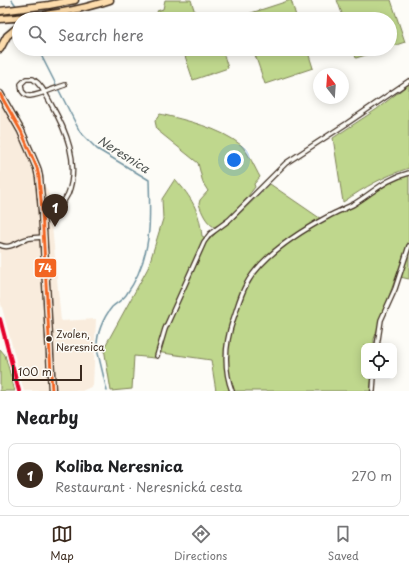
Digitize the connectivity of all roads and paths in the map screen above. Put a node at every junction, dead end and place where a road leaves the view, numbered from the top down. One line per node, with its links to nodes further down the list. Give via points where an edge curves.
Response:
1 (75, 0): 3 (main road)
2 (110, 0): 4 (main road)
3 (0, 11)
4 (61, 12)
5 (12, 18): 6 (main road)
6 (0, 19)
7 (12, 32): 8 (main road)
8 (0, 49)
9 (409, 81): 20 (street, via 286,163 229,220 210,234 165,329)
10 (65, 85): 12 (street)
11 (0, 87): 13 (main road)
12 (46, 91): 12 (street, via 36,80 28,78 21,84 21,89 28,96); 15 (street, via 67,137 72,168 70,185 62,204 56,210)
13 (1, 96): 15 (main road, via 21,130 37,168)
14 (409, 172): 23 (street, via 385,182 363,198 308,229 252,274 245,286 228,338 226,368)
15 (42, 211): 16 (main road)
16 (43, 237): 17 (street, via 25,239 6,247); 22 (main road)
17 (0, 245)
18 (409, 246): 19 (street, via 395,289 381,320)
19 (377, 343)
20 (157, 356)
21 (374, 379): 24 (street)
22 (52, 391)
23 (232, 391)
24 (373, 391)

